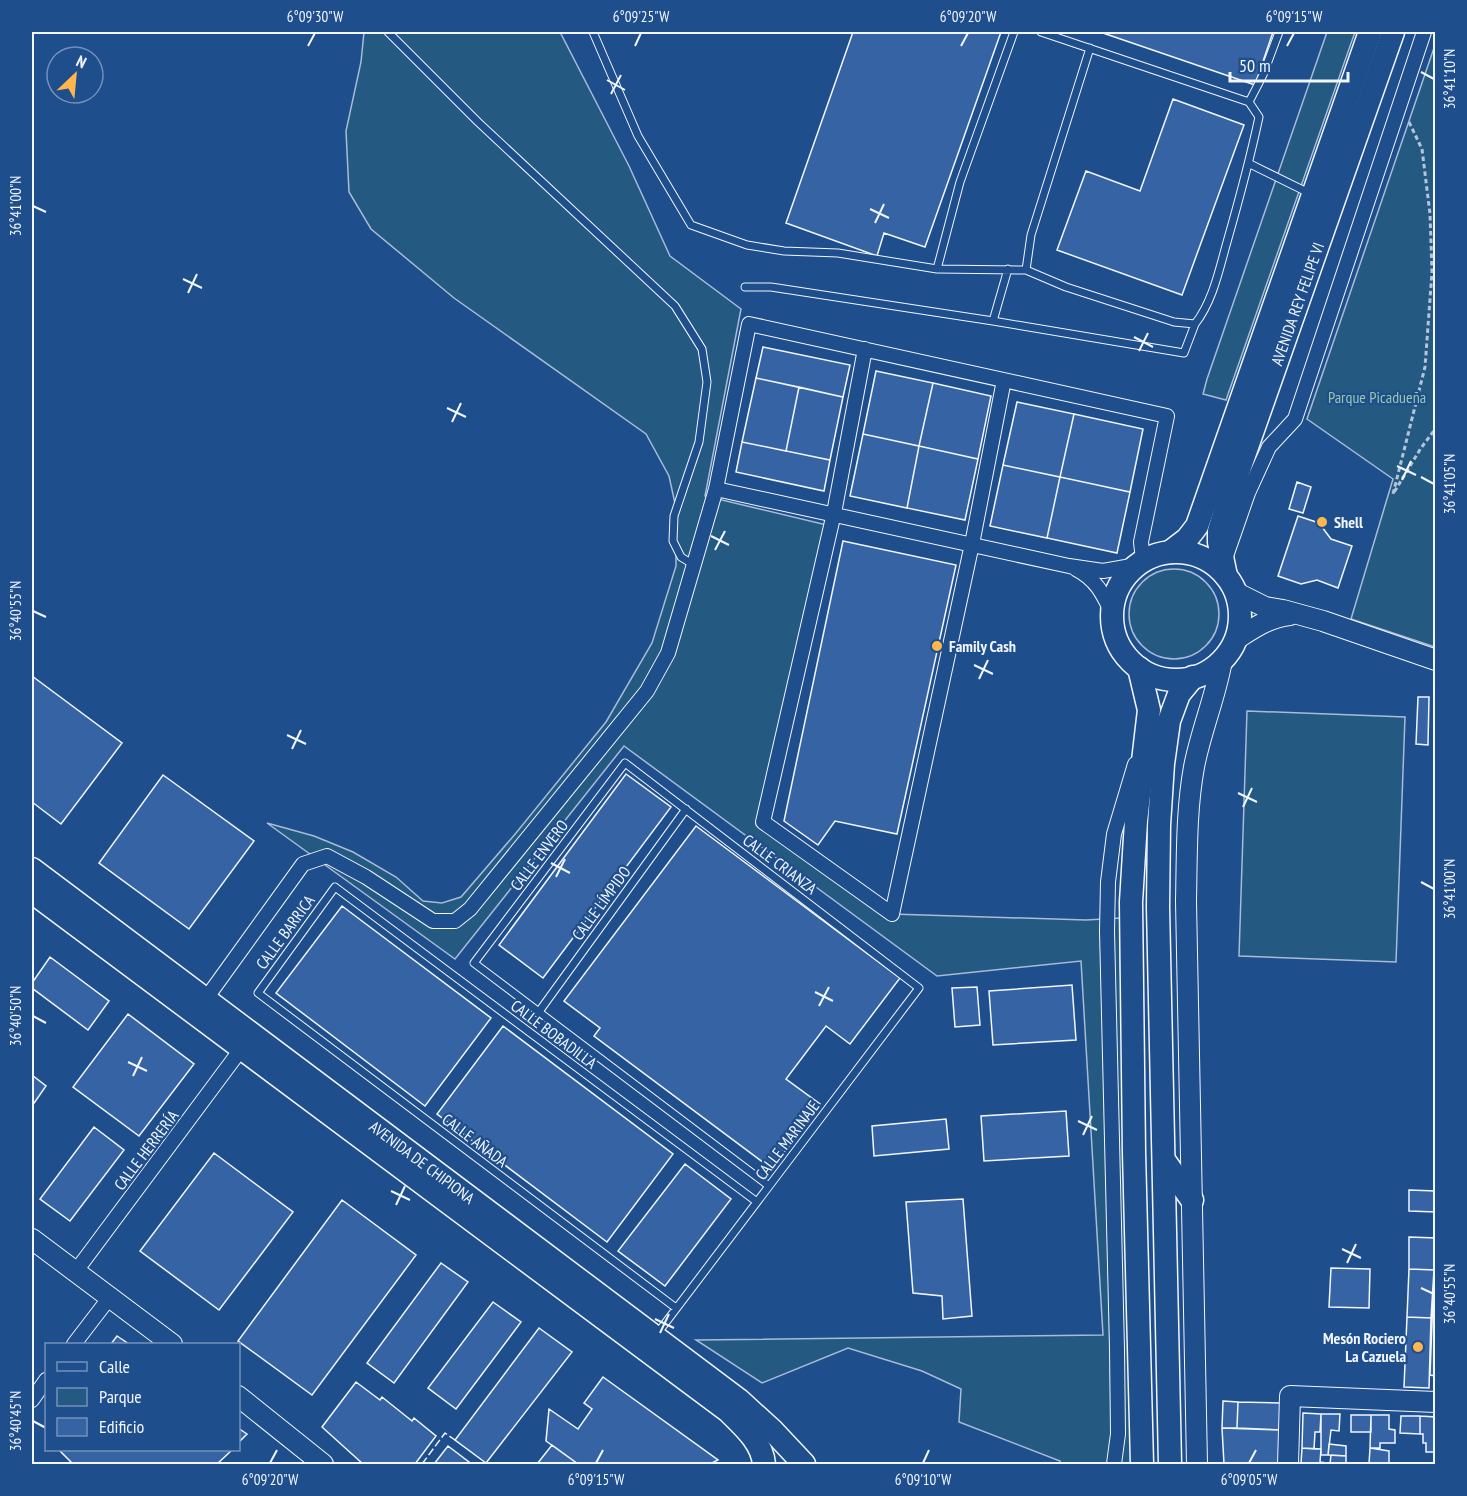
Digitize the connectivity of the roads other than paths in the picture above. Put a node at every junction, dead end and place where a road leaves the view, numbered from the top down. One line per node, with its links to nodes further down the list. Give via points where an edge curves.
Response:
1 (388, 32): 26 (lane, via 675,306 702,349 707,382 699,442 674,516 673,540 681,557)
2 (593, 32): 13 (lane, via 638,136 691,225 747,245 838,253)
3 (1014, 32): 13 (lane, via 960,182)
4 (1041, 32): 9 (lane)
5 (1279, 32): 10 (lane)
6 (1370, 32): 12 (main road, AVENIDA REY FELIPE VI)
7 (1393, 32): 28 (main road, AVENIDA REY FELIPE VI, via 1220,531)
8 (1424, 32): 28 (street, via 1295,419 1269,447 1248,493)
9 (1090, 48): 10 (lane); 15 (lane, via 1031,235)
10 (1249, 102): 11 (lane, via 1259,117)
11 (1250, 164): 12 (lane); 18 (lane, via 1215,283)
12 (1314, 195): 24 (main road, AVENIDA REY FELIPE VI, via 1197,526)
13 (937, 269): 14 (lane)
14 (1008, 269): 15 (lane); 17 (lane)
15 (1026, 270): 18 (lane, via 1174,322)
16 (745, 286): 17 (lane)
17 (993, 321): 18 (lane, via 1184,353)
18 (1195, 324)
19 (865, 349): 20 (street); 21 (street, via 750,324); 22 (street)
20 (1004, 380): 23 (street); 25 (street, via 1167,416)
21 (716, 489): 22 (street); 26 (street)
22 (834, 513): 23 (street); 23 (street, via 763,822 892,914)
23 (972, 544): 27 (street)
24 (1170, 552): 25 (main road); 28 (main road, via 1206,560)
25 (1140, 563): 27 (street, via 1103,571); 29 (main road, via 1119,585)
26 (694, 565): 45 (street, via 668,653 647,691 470,909 455,921 433,921 327,856 303,864)
27 (1069, 566): 29 (street, via 1098,585)
28 (1228, 577): 30 (street, via 1265,607); 31 (main road, via 1239,617)
29 (1112, 613): 34 (main road, via 1115,637)
30 (1299, 614): 31 (street, via 1280,616); 33 (street, via 1331,630)
31 (1235, 640): 32 (main road)
32 (1222, 660): 35 (main road); 50 (street, via 1197,750 1188,829 1186,965)
33 (1436, 660)
34 (1139, 668): 35 (main road, via 1173,680); 36 (main road, via 1149,710)
35 (1193, 677): 48 (main road, via 1179,694 1169,721 1163,764 1158,907)
36 (1145, 730): 66 (street, via 1114,834 1108,892 1118,1413); 67 (main road, via 1131,902)
37 (625, 763): 38 (lane, CALLE CRIANZA); 42 (lane, CALLE ENVERO)
38 (686, 810): 43 (lane, CALLE CRIANZA); 46 (lane, CALLE LÍMPIDO)
39 (32, 869): 45 (main road, AVENIDA DE CHIPIONA)
40 (335, 887): 44 (lane, CALLE BARRICA); 51 (lane, CALLE BOBADILLA)
41 (32, 892): 47 (main road, AVENIDA DE CHIPIONA)
42 (474, 963): 46 (lane, CALLE BOBADILLA)
43 (919, 988): 49 (lane, CALLE MARINAJE)
44 (258, 993): 55 (lane, CALLE AÑADA)
45 (205, 1000): 56 (main road, AVENIDA DE CHIPIONA)
46 (538, 1012): 49 (lane, CALLE BOBADILLA)
47 (242, 1048): 53 (street, CALLE HERRERÍA); 64 (main road, AVENIDA DE CHIPIONA, via 728,1411 752,1436)
48 (1164, 1160): 50 (main road); 68 (main road)
49 (769, 1186): 51 (lane, CALLE MARINAJE)
50 (1192, 1200): 69 (street)
51 (757, 1202): 55 (lane, CALLE MARINAJE)
52 (33, 1243): 53 (street)
53 (76, 1271): 54 (street)
54 (110, 1297): 57 (street); 58 (street)
55 (676, 1308): 56 (lane, CALLE MARINAJE)
56 (655, 1336): 65 (main road, AVENIDA DE CHIPIONA, via 739,1400)
57 (75, 1343)
58 (171, 1343)
59 (45, 1381): 61 (street)
60 (240, 1398): 63 (street)
61 (32, 1400)
62 (1436, 1402): 70 (street, via 1290,1396)
63 (323, 1464)
64 (764, 1464)
65 (804, 1464)
66 (1114, 1464)
67 (1142, 1464)
68 (1170, 1464)
69 (1197, 1464)
70 (1288, 1464)

